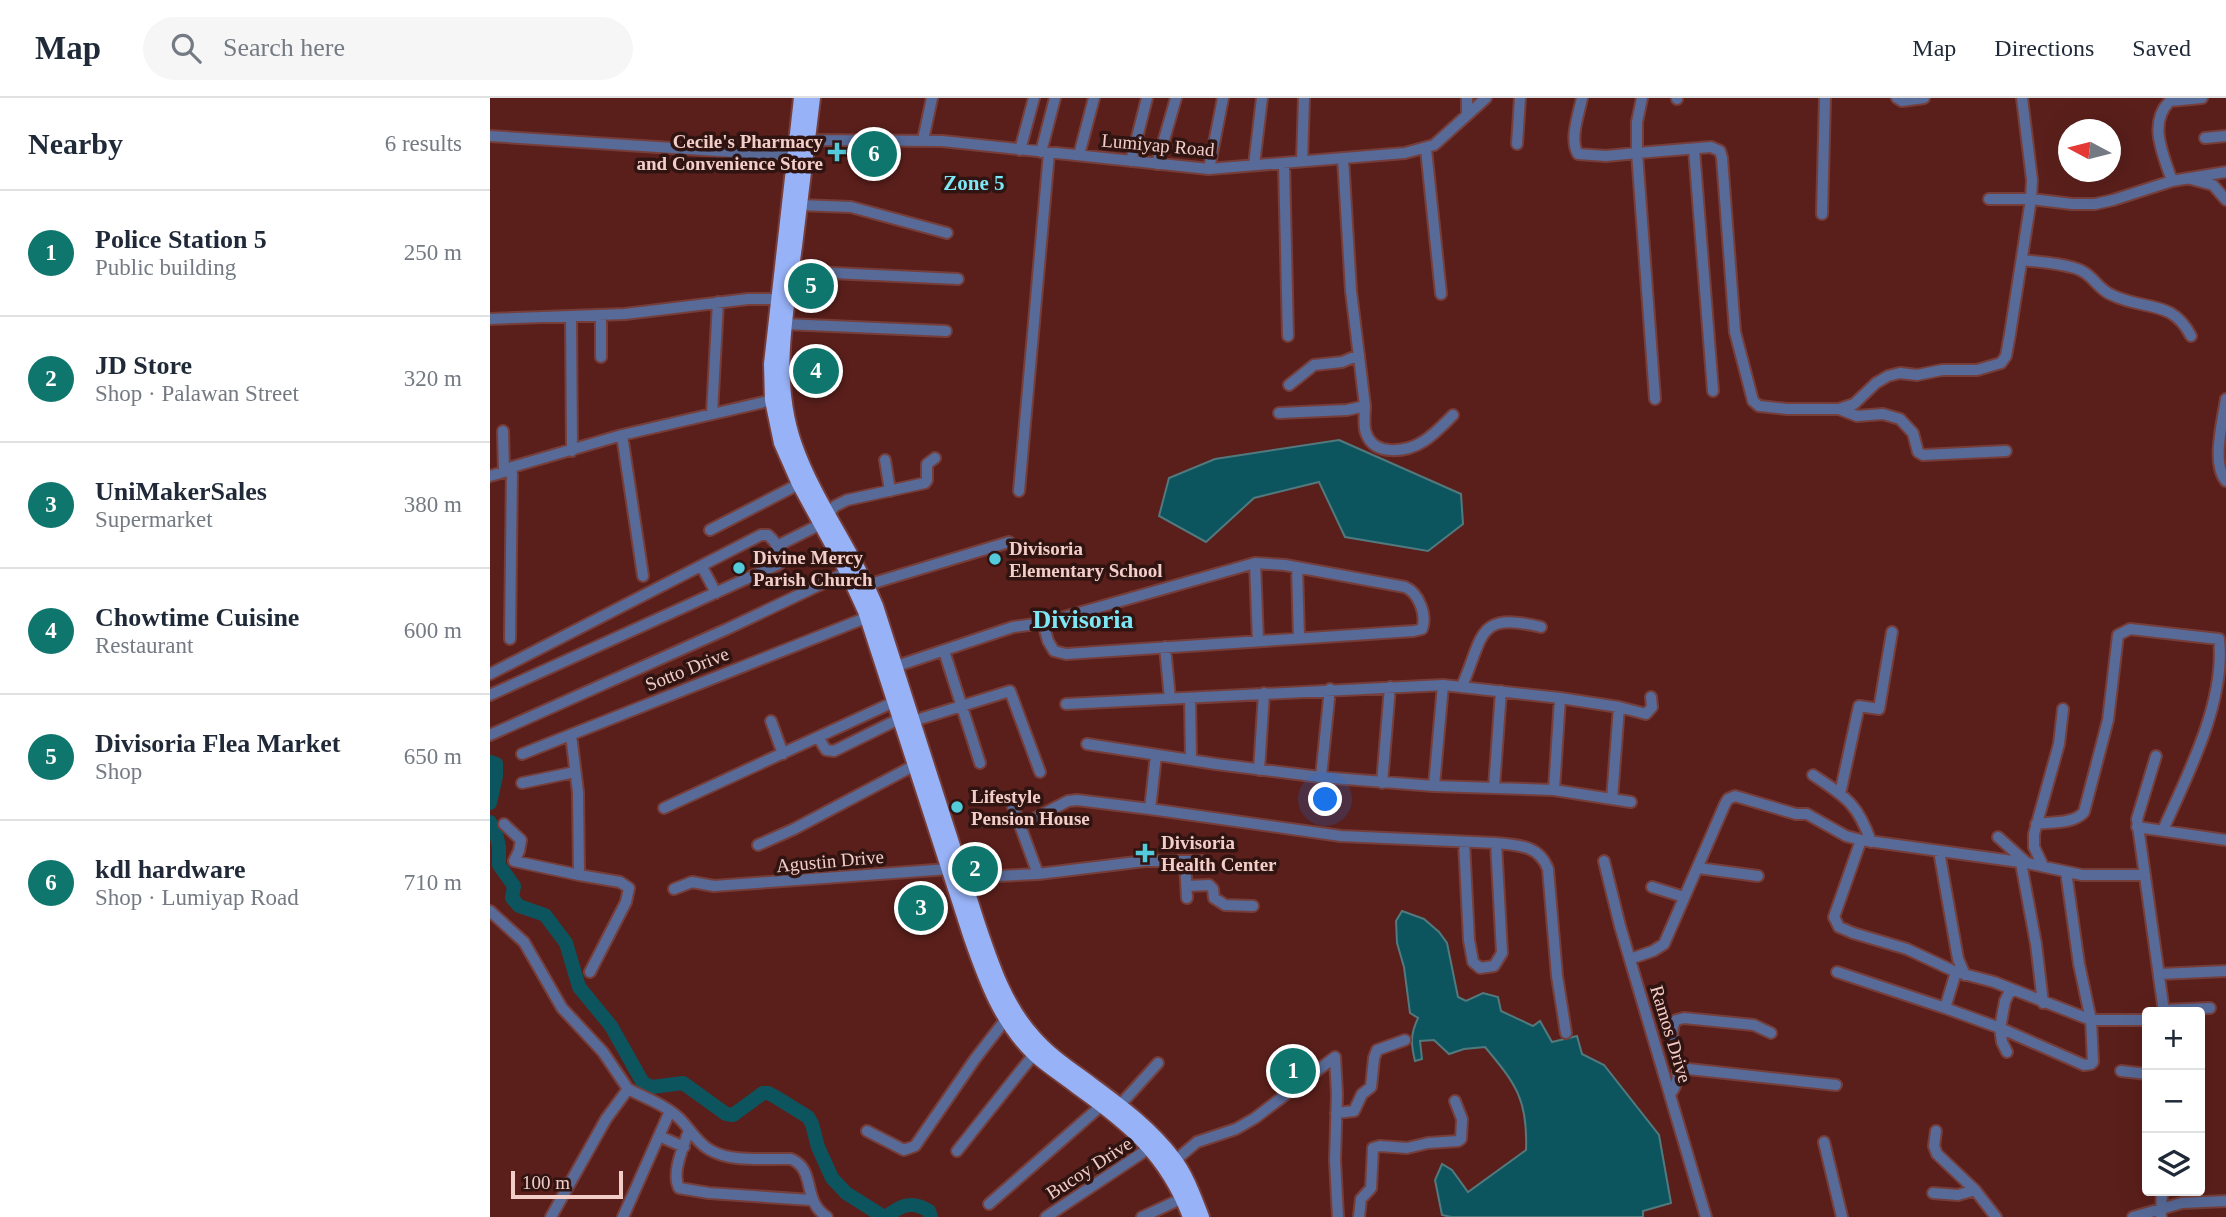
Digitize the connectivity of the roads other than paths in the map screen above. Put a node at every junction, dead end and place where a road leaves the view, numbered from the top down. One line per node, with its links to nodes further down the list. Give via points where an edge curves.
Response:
1 (801, 98): 26 (highway)
2 (813, 98): 26 (highway)
3 (932, 98): 27 (street)
4 (1034, 98): 31 (street)
5 (1055, 98): 32 (street)
6 (1094, 98): 34 (street)
7 (1147, 98): 37 (street)
8 (1175, 98): 40 (street)
9 (1223, 98): 42 (street)
10 (1262, 98): 41 (street)
11 (1304, 98): 38 (street)
12 (1466, 98): 22 (street)
13 (1486, 98): 22 (street, Lumiyap Road)
14 (1520, 98): 28 (street)
15 (1582, 98): 33 (street, via 1577,154)
16 (1642, 98): 33 (street)
17 (1825, 98): 50 (street)
18 (1896, 98): 19 (street)
19 (1922, 98)
20 (2022, 98): 47 (street)
21 (2202, 98): 45 (street, via 2170,101 2162,111 2158,128)
22 (1467, 116): 29 (street, Lumiyap Road)
23 (490, 136): 35 (street)
24 (2226, 136): 25 (street)
25 (2205, 138)
26 (802, 140): 27 (street, Lumiyap Road); 35 (highway); 49 (highway)
27 (923, 140): 31 (street, Lumiyap Road)
28 (1517, 144)
29 (1426, 149): 36 (street, Lumiyap Road); 55 (street)
30 (1695, 149): 33 (street); 68 (street); 73 (street, via 1717,148 1722,159 1735,332 1753,401 1787,409)
31 (1020, 150): 32 (street, Lumiyap Road)
32 (1045, 153): 34 (street, Lumiyap Road); 88 (street)
33 (1637, 153): 70 (street)
34 (1079, 155): 37 (street, Lumiyap Road)
35 (793, 156): 56 (highway)
36 (1343, 158): 38 (street, Lumiyap Road); 65 (street)
37 (1131, 161): 40 (street, Lumiyap Road)
38 (1302, 161): 39 (street, Lumiyap Road)
39 (1284, 163): 41 (street, Lumiyap Road); 63 (street)
40 (1157, 164): 42 (street, Lumiyap Road)
41 (1254, 166): 42 (street, Lumiyap Road)
42 (1209, 169)
43 (2226, 172): 44 (street)
44 (2190, 178): 45 (street); 48 (street, via 2213,185)
45 (2172, 181): 47 (street, via 2095,204)
46 (1989, 199): 47 (street)
47 (2031, 199): 52 (street)
48 (2226, 200)
49 (800, 205): 51 (street, via 851,207); 53 (highway)
50 (1822, 214)
51 (947, 233)
52 (2022, 260): 64 (street, via 2083,271 2109,295 2171,311); 73 (street, via 2006,356 2001,363 1977,370 1894,374 1875,383 1854,404)
53 (791, 271): 54 (street); 56 (highway)
54 (958, 279)
55 (1441, 294)
56 (783, 299): 57 (street); 61 (highway); 69 (highway, via 771,364)
57 (718, 302): 58 (street); 74 (street)
58 (601, 315): 59 (street); 66 (street)
59 (570, 316): 60 (street); 79 (street)
60 (490, 319)
61 (785, 324): 62 (street); 69 (highway)
62 (946, 331)
63 (1288, 336)
64 (2191, 336)
65 (1359, 355): 67 (street, via 1314,365); 72 (street)
66 (601, 357)
67 (1289, 385)
68 (1713, 391)
69 (777, 399): 74 (street); 86 (highway, via 781,443); 89 (highway)
70 (1655, 399)
71 (2226, 399): 85 (street, via 2218,464)
72 (1365, 406): 75 (street); 76 (street, via 1364,426 1370,441 1391,450 1422,443)
73 (1839, 409): 80 (street, via 1857,416 1882,414 1900,419 1923,455)
74 (712, 413): 78 (street)
75 (1279, 413)
76 (1453, 415)
77 (503, 431): 83 (street)
78 (622, 435): 79 (street); 97 (street)
79 (572, 450): 83 (street)
80 (2006, 451)
81 (935, 458): 87 (street, via 927,464 925,483)
82 (885, 460): 87 (street)
83 (508, 469): 84 (street); 105 (street)
84 (490, 476)
85 (2226, 481)
86 (799, 484): 89 (highway); 90 (street)
87 (890, 491): 89 (street, via 847,500)
88 (1019, 491)
89 (825, 519): 92 (street); 96 (highway); 98 (highway)
90 (710, 530)
91 (1009, 542): 98 (street)
92 (777, 546): 94 (street, via 768,535 761,535); 99 (street, via 779,564)
93 (1255, 564): 95 (street); 101 (street); 106 (street)
94 (702, 567): 99 (street); 107 (street)
95 (1297, 567): 104 (street); 104 (street, via 1411,590 1418,597 1424,622 1422,629 1414,631)
96 (847, 572): 100 (highway); 131 (street)
97 (643, 576)
98 (867, 585): 100 (highway)
99 (716, 593): 110 (street)
100 (872, 615): 111 (highway); 132 (street, Sotto Drive)
101 (1043, 623): 108 (street, via 1051,647 1060,653); 109 (street, via 1013,627)
102 (1541, 627): 114 (street, via 1511,622 1491,626 1479,641)
103 (1892, 632): 152 (street, via 1879,709 1859,706)
104 (1299, 638): 106 (street)
105 (510, 639)
106 (1258, 640): 108 (street)
107 (549, 646): 110 (street); 112 (street)
108 (1166, 647): 123 (street)
109 (944, 651): 111 (street); 126 (street)
110 (559, 665): 119 (street)
111 (890, 668): 124 (highway); 129 (highway)
112 (490, 674)
113 (1443, 685): 114 (street); 115 (street); 149 (street)
114 (1462, 686): 117 (street)
115 (1390, 687): 116 (street); 148 (street)
116 (1330, 689): 118 (street); 146 (street)
117 (1501, 691): 122 (street); 150 (street)
118 (1264, 693): 121 (street); 142 (street)
119 (490, 695)
120 (1651, 697): 127 (street, via 1647,714)
121 (1190, 698): 123 (street); 139 (street)
122 (1560, 698): 127 (street); 151 (street)
123 (1170, 699): 125 (street)
124 (896, 701): 129 (highway); 133 (street)
125 (1066, 704)
126 (962, 706): 129 (street); 140 (street); 144 (street, via 1010,691)
127 (1619, 707): 153 (street)
128 (2063, 709): 159 (street, via 2059,744)
129 (907, 719): 133 (street, via 834,751 827,750); 141 (highway); 179 (highway)
130 (771, 722): 136 (street)
131 (490, 735)
132 (571, 735): 135 (street, Sotto Drive); 143 (street)
133 (818, 737): 136 (street)
134 (1087, 744): 137 (street)
135 (522, 754)
136 (783, 754): 156 (street)
137 (1156, 755): 139 (street); 157 (street)
138 (2156, 756): 161 (street, via 2138,809)
139 (1191, 760): 142 (street)
140 (980, 762)
141 (915, 765): 168 (street); 179 (highway)
142 (1259, 771): 146 (street)
143 (575, 772): 147 (street); 178 (street)
144 (1040, 772)
145 (1813, 775): 152 (street)
146 (1321, 778): 148 (street)
147 (522, 783)
148 (1382, 783): 149 (street)
149 (1434, 786): 150 (street)
150 (1494, 788): 151 (street)
151 (1554, 790): 153 (street)
152 (1840, 794): 165 (street, via 1858,811)
153 (1612, 799): 155 (street)
154 (1010, 801): 160 (street)
155 (1631, 802)
156 (664, 808)
157 (1150, 809): 160 (street, via 1077,800); 166 (street, via 1308,832)
158 (503, 824): 178 (street, via 521,840 514,861)
159 (2036, 824): 162 (street, via 2073,819 2084,812 2108,720 2118,635 2130,629 2219,639 2221,669 2214,710); 174 (street, via 2034,847)
160 (1020, 826): 177 (street)
161 (2137, 827): 162 (street); 180 (street)
162 (2163, 830): 164 (street)
163 (1998, 837): 173 (street)
164 (2226, 840)
165 (1866, 841): 169 (street); 175 (street, via 1846,836 1807,814 1735,796 1725,804); 193 (street, via 1836,907 1836,924)
166 (1464, 842): 167 (street); 167 (street, via 1469,940 1473,962 1480,968 1494,966 1502,953)
167 (1496, 843): 205 (street, via 1526,846 1548,869)
168 (758, 845)
169 (1939, 851): 173 (street); 193 (street)
170 (1185, 860): 171 (street, Agustin Drive); 177 (street, Agustin Drive); 182 (street)
171 (1202, 861)
172 (1604, 861): 189 (street, Ramos Drive)
173 (2024, 863): 174 (street); 196 (street)
174 (2043, 866): 176 (street)
175 (1698, 868): 181 (street); 185 (street)
176 (2066, 872): 180 (street); 202 (street)
177 (1038, 874): 179 (street, Agustin Drive)
178 (579, 875): 191 (street, via 620,882 629,888)
179 (955, 875): 184 (street, Agustin Drive, via 714,886 692,882); 201 (highway, via 989,989); 219 (highway, via 1019,1019 1041,1046)
180 (2145, 875): 194 (street)
181 (1758, 876)
182 (1187, 886): 186 (street); 187 (street, via 1209,885 1214,898 1225,905)
183 (1652, 887): 185 (street)
184 (674, 888)
185 (1684, 897): 189 (street, via 1664,944)
186 (1187, 898)
187 (1254, 906)
188 (490, 911): 215 (street, via 524,942 562,1007 611,1062)
189 (1630, 959): 216 (street, Ramos Drive)
190 (2226, 971): 194 (street)
191 (590, 972)
192 (1837, 972): 198 (street)
193 (1961, 973): 195 (street); 198 (street)
194 (2160, 974): 197 (street)
195 (2011, 989): 196 (street); 204 (street)
196 (2043, 1003): 202 (street)
197 (2164, 1007)
198 (1945, 1008): 204 (street)
199 (2205, 1008): 200 (street)
200 (2210, 1008)
201 (1006, 1019): 209 (highway); 223 (street, via 915,1146 904,1150)
202 (2091, 1020): 203 (street); 204 (street, via 2094,1057 2089,1065)
203 (2142, 1020)
204 (2000, 1028): 208 (street)
205 (1566, 1033)
206 (1771, 1034): 211 (street, via 1754,1025 1679,1018 1672,1030)
207 (1405, 1041): 221 (street, via 1377,1050 1371,1087 1354,1111)
208 (2007, 1052)
209 (1034, 1054): 218 (highway); 229 (street)
210 (1158, 1063): 219 (street)
211 (1679, 1068): 214 (street); 216 (street)
212 (2121, 1071): 213 (street)
213 (2142, 1073)
214 (1836, 1085)
215 (628, 1089): 220 (street); 238 (street)
216 (1671, 1093): 247 (street, Ramos Drive)
217 (1455, 1101): 246 (street, via 1463,1128 1458,1141 1373,1148 1371,1188 1361,1199)
218 (1102, 1105): 227 (highway); 236 (street)
219 (1120, 1105): 227 (highway)
220 (670, 1111): 222 (street); 225 (street)
221 (1336, 1112): 230 (street, via 1335,1057 1255,1118 1197,1142); 245 (street)
222 (689, 1129): 228 (street); 234 (street, via 710,1150 727,1156 799,1162)
223 (867, 1131)
224 (1936, 1131): 231 (street, via 1937,1154)
225 (659, 1136): 228 (street); 239 (street)
226 (1824, 1142): 248 (street)
227 (1155, 1144): 230 (highway); 241 (street, Bucoy Drive)
228 (684, 1147): 234 (street, via 676,1180 679,1188)
229 (957, 1151)
230 (1171, 1164): 233 (highway); 244 (highway)
231 (1975, 1190): 232 (street, via 1958,1195); 249 (street)
232 (1933, 1193)
233 (1183, 1198): 242 (street); 243 (highway)
234 (811, 1200): 240 (street)
235 (2226, 1201): 237 (street, via 2182,1203)
236 (989, 1203)
237 (2161, 1212): 250 (street)
238 (551, 1217)
239 (624, 1217)
240 (827, 1217)
241 (1046, 1217)
242 (1142, 1217)
243 (1190, 1217)
244 (1202, 1217)
245 (1338, 1217)
246 (1359, 1217)
247 (1706, 1217)
248 (1842, 1217)
249 (1996, 1217)
250 (2133, 1217)

